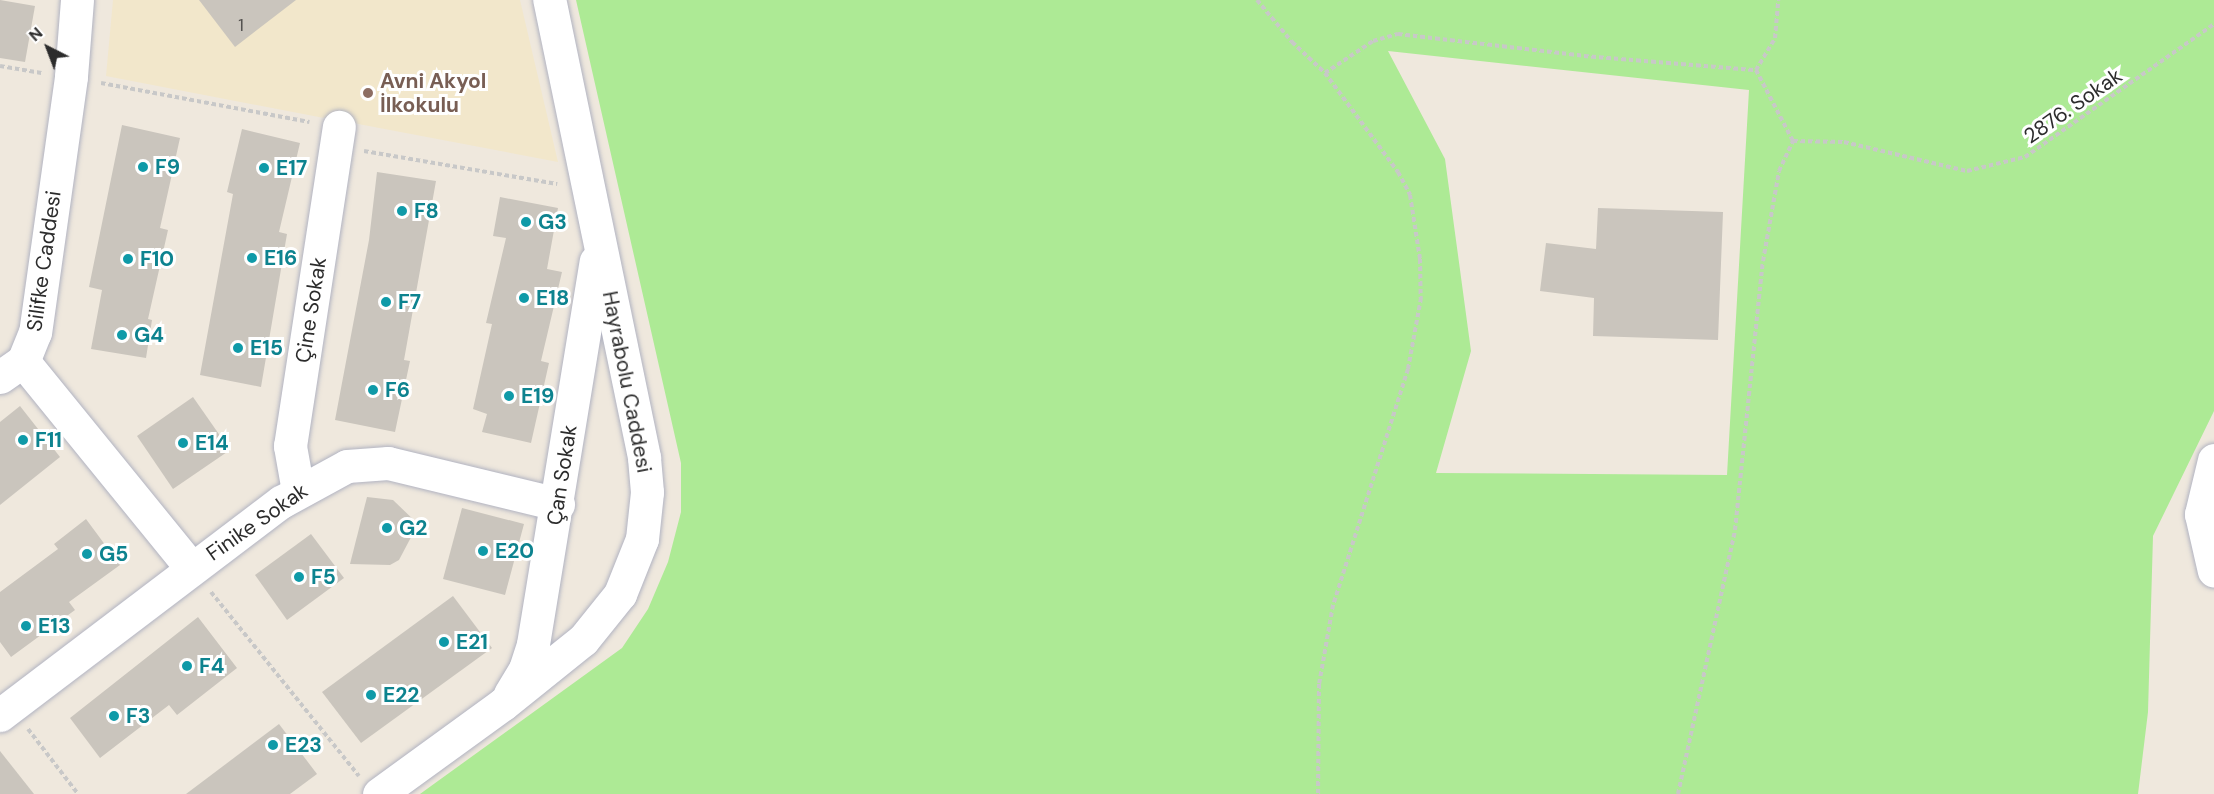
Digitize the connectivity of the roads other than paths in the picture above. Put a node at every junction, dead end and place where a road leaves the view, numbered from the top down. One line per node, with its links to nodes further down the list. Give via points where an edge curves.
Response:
1 (77, 0): 5 (street, Silifke Caddesi, via 35,332)
2 (549, 0): 4 (street, Hayrabolu Caddesi)
3 (338, 137): 7 (street, Çine Sokak, via 290,447)
4 (598, 238): 8 (street, Çan Sokak); 11 (street, Hayrabolu Caddesi, via 644,457 647,492 642,539 628,579 597,625)
5 (11, 369): 9 (street, Silifke Caddesi)
6 (2214, 460): 10 (street, via 2201,514)
7 (298, 491): 8 (street, Finike Sokak, via 341,468 377,462); 9 (street, Finike Sokak)
8 (558, 504): 11 (street, Çan Sokak, via 529,657)
9 (191, 568): 12 (street, Finike Sokak)
10 (2214, 571)
11 (503, 704): 13 (street, Hayrabolu Caddesi)
12 (5, 711)
13 (373, 789)

